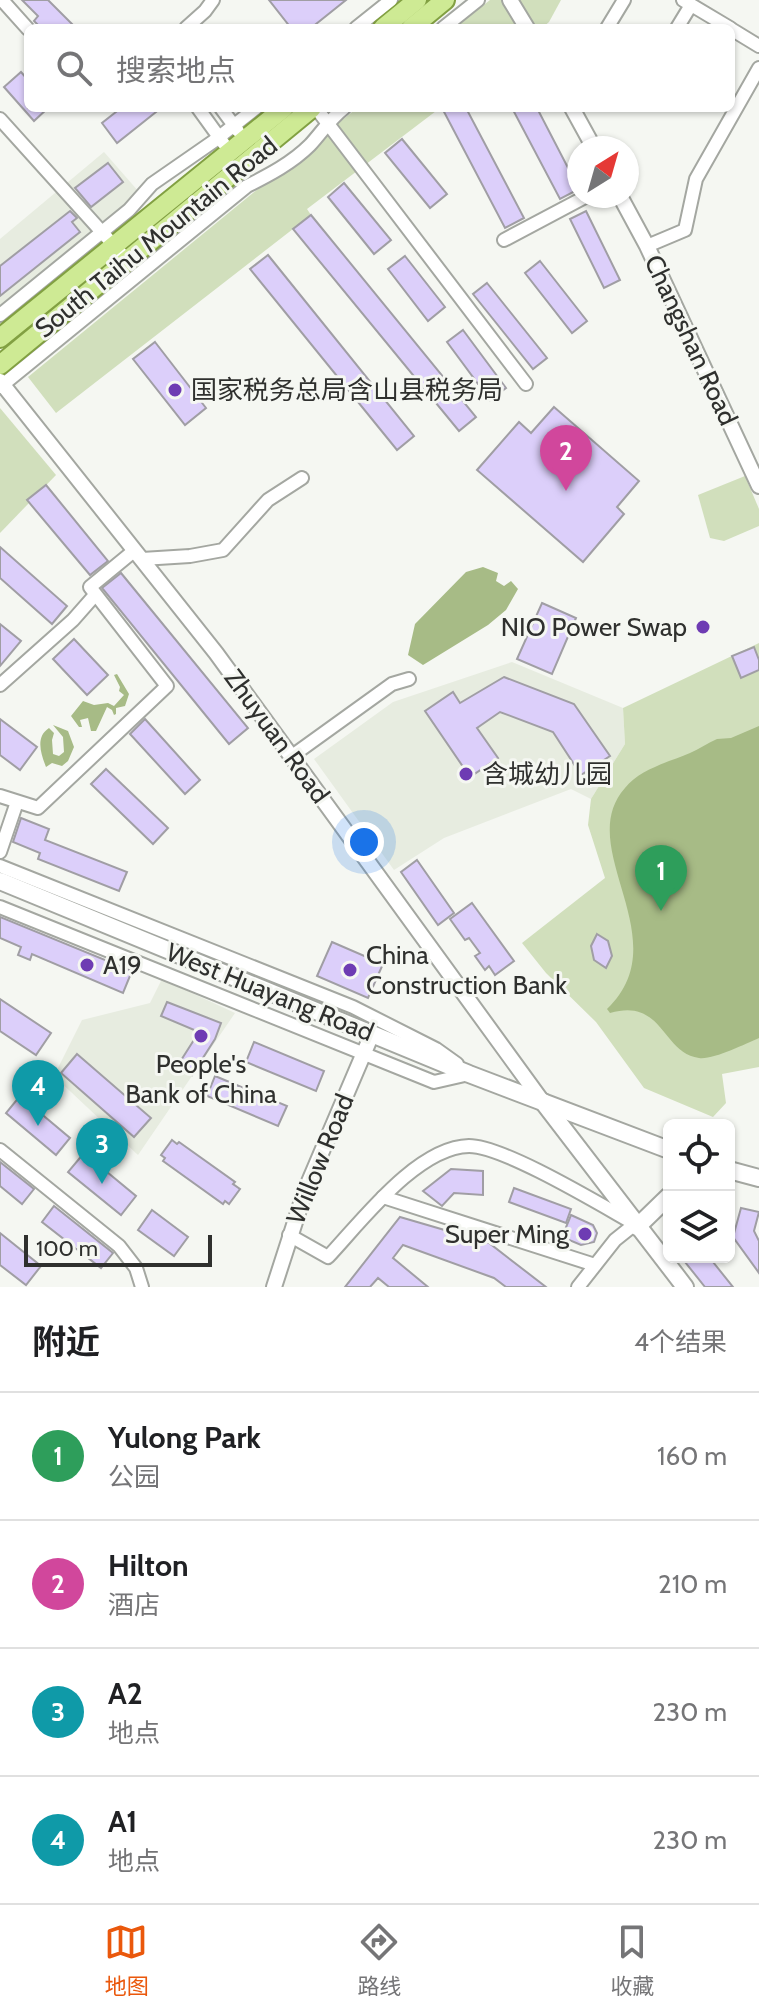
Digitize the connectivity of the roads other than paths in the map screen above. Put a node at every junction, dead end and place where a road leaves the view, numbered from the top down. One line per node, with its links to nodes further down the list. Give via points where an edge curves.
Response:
1 (2, 0): 19 (street)
2 (213, 0): 10 (street)
3 (391, 0): 11 (street)
4 (417, 0): 12 (main road)
5 (445, 0): 13 (main road)
6 (478, 0): 14 (street)
7 (510, 0): 15 (street)
8 (624, 0): 16 (street)
9 (687, 2): 17 (street); 18 (street)
10 (190, 24)
11 (361, 24)
12 (388, 24)
13 (416, 24)
14 (448, 24)
15 (525, 24)
16 (609, 24)
17 (679, 24)
18 (723, 24)
19 (24, 25)
20 (735, 31): 21 (street)
21 (759, 46)
22 (759, 68): 23 (street)
23 (735, 110)
24 (201, 112): 37 (street)
25 (224, 112): 35 (street)
26 (253, 112): 35 (street)
27 (277, 112): 35 (main road, South Taihu Mountain Road)
28 (309, 112): 43 (main road, South Taihu Mountain Road)
29 (318, 112): 34 (street)
30 (339, 112): 34 (street)
31 (574, 112): 36 (street)
32 (734, 112): 42 (street, via 696,179 685,230)
33 (0, 119): 40 (street)
34 (327, 122): 47 (street, via 311,144 278,171 247,186); 48 (street)
35 (240, 132): 37 (main road, South Taihu Mountain Road)
36 (587, 136)
37 (225, 145): 40 (main road, South Taihu Mountain Road)
38 (567, 207): 41 (street)
39 (626, 208): 42 (street, Changshan Road)
40 (108, 239): 43 (street); 44 (street); 45 (main road, South Taihu Mountain Road)
41 (504, 240)
42 (647, 246): 49 (street, Changshan Road)
43 (128, 261): 46 (main road, South Taihu Mountain Road)
44 (0, 315)
45 (0, 338)
46 (0, 365)
47 (1, 384): 51 (street, Zhuyuan Road)
48 (526, 384)
49 (757, 476)
50 (302, 478): 51 (street, via 268,500 223,550 190,556)
51 (138, 554): 52 (street, via 90,587); 55 (street, Zhuyuan Road)
52 (95, 595): 54 (street); 57 (street, via 167,686 38,808)
53 (409, 679): 55 (street, via 392,684)
54 (0, 685)
55 (292, 756): 65 (street, Zhuyuan Road)
56 (1, 799): 57 (street)
57 (17, 802): 58 (street)
58 (0, 852)
59 (0, 866): 64 (street, via 353,1007 436,1049)
60 (0, 881): 62 (main road, West Huayang Road)
61 (0, 907): 63 (street)
62 (372, 1034): 63 (street, Willow Road); 64 (main road, West Huayang Road)
63 (364, 1053): 64 (street, via 434,1082); 73 (street, Willow Road)
64 (469, 1074): 65 (main road, West Huayang Road)
65 (542, 1101): 66 (main road, West Huayang Road); 72 (main road)
66 (663, 1148)
67 (0, 1150): 75 (street, via 119,1246 136,1268)
68 (735, 1172): 69 (main road)
69 (759, 1178)
70 (383, 1197): 72 (street, via 424,1163 468,1146 488,1149 569,1187); 73 (street, via 328,1257); 74 (street)
71 (663, 1201): 72 (main road)
72 (636, 1225): 74 (street); 78 (main road)
73 (289, 1235): 76 (street, Willow Road)
74 (595, 1265): 77 (street)
75 (142, 1287)
76 (274, 1287)
77 (578, 1287)
78 (685, 1287)

